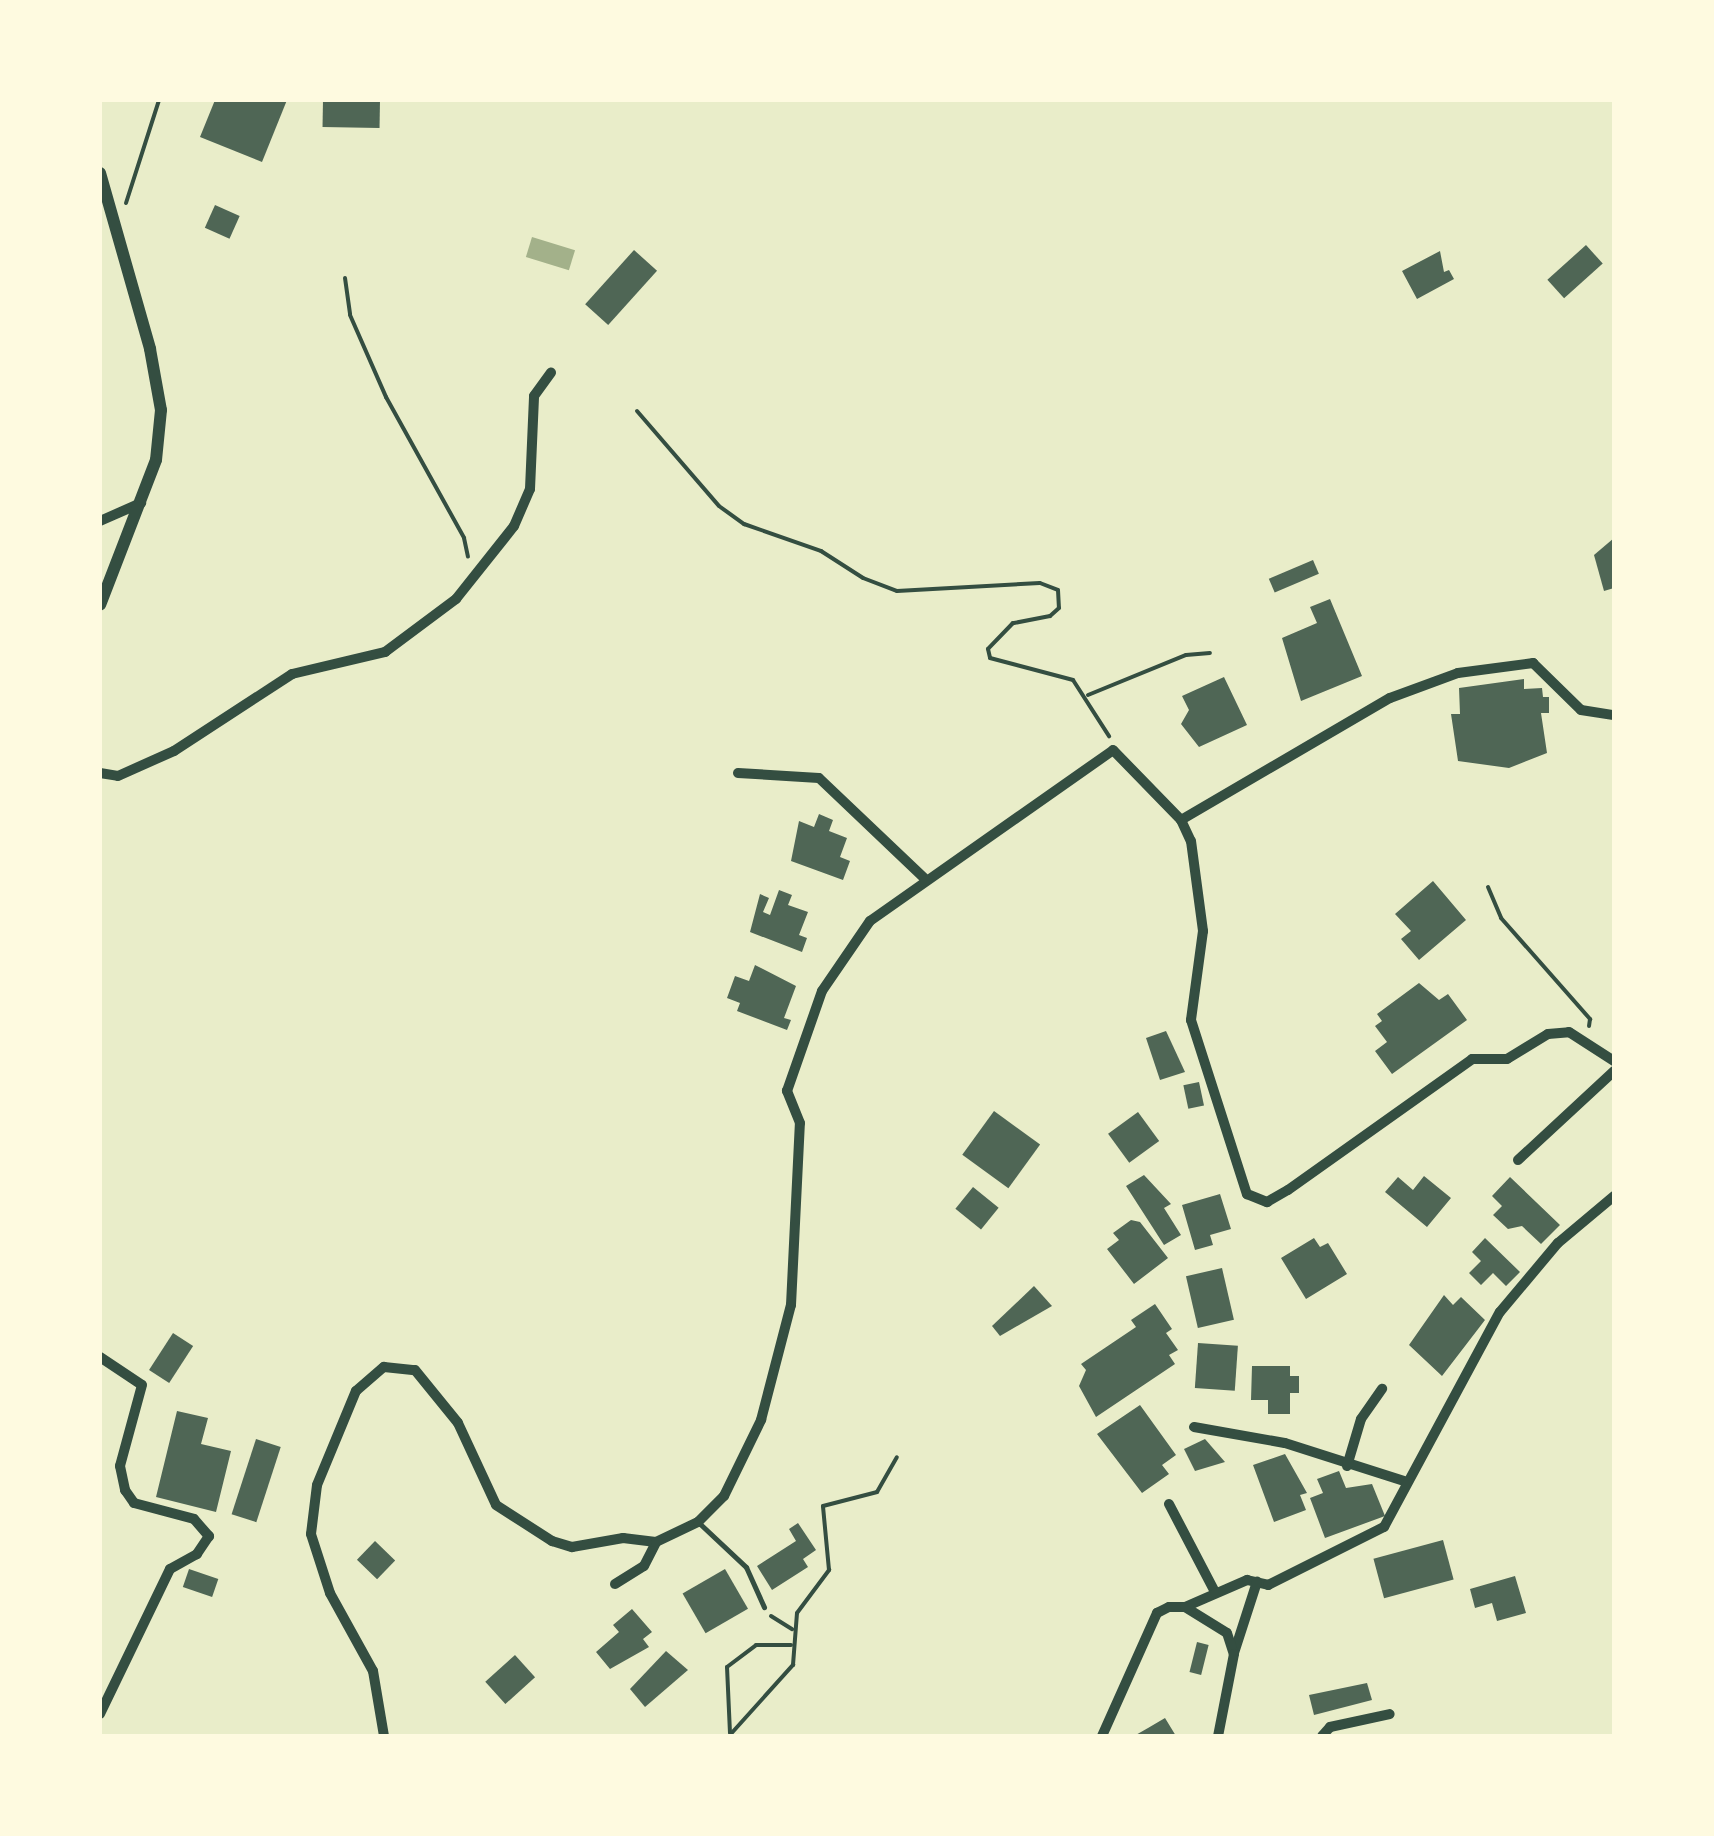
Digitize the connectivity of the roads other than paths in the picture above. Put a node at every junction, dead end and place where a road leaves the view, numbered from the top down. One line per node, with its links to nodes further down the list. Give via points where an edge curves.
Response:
1 (100, 172): 3 (street, via 161,410)
2 (551, 373): 7 (street, via 534,396 530,489 514,526 472,582 385,652 292,674 174,751 118,776)
3 (142, 502): 4 (street); 5 (street)
4 (100, 521)
5 (100, 605)
6 (1614, 715): 9 (street, via 1581,710 1533,663 1458,673 1390,698)
7 (100, 773)
8 (738, 773): 10 (street, via 818,778)
9 (1182, 820): 10 (street, via 1113,750); 11 (street, via 1202,906 1191,1020 1247,1194 1267,1202 1288,1190 1472,1059 1507,1059 1548,1034 1569,1032)
10 (924, 878): 21 (street, via 870,921 822,991 787,1091 800,1123 791,1305 761,1420 724,1496)
11 (1614, 1061)
12 (1614, 1071): 13 (street)
13 (1518, 1160)
14 (1614, 1196): 19 (street, via 1525,1277)
15 (100, 1357): 29 (street, via 142,1385 120,1466 125,1490 134,1503 194,1519 209,1536 196,1554 170,1568)
16 (1382, 1389): 18 (street, via 1361,1420)
17 (1194, 1427): 18 (street, via 1285,1442)
18 (1347, 1466): 19 (street)
19 (1404, 1481): 23 (street, via 1384,1526 1268,1585)
20 (1168, 1504): 25 (street)
21 (698, 1522): 22 (street); 26 (lane, via 746,1567)
22 (656, 1542): 24 (street, via 644,1566); 31 (street, via 624,1538 572,1547 530,1530 496,1505 458,1423 430,1382 400,1366 367,1379 340,1420 317,1485 311,1534 337,1608 373,1671)
23 (1257, 1582): 25 (street); 28 (street)
24 (614, 1584)
25 (1215, 1592): 27 (street)
26 (764, 1608)
27 (1185, 1608): 28 (street, via 1227,1633); 32 (street, via 1158,1612)
28 (1234, 1654): 33 (street)
29 (100, 1714)
30 (1390, 1714): 34 (street, via 1330,1726)
31 (384, 1736)
32 (1102, 1736)
33 (1218, 1736)
34 (1322, 1736)

